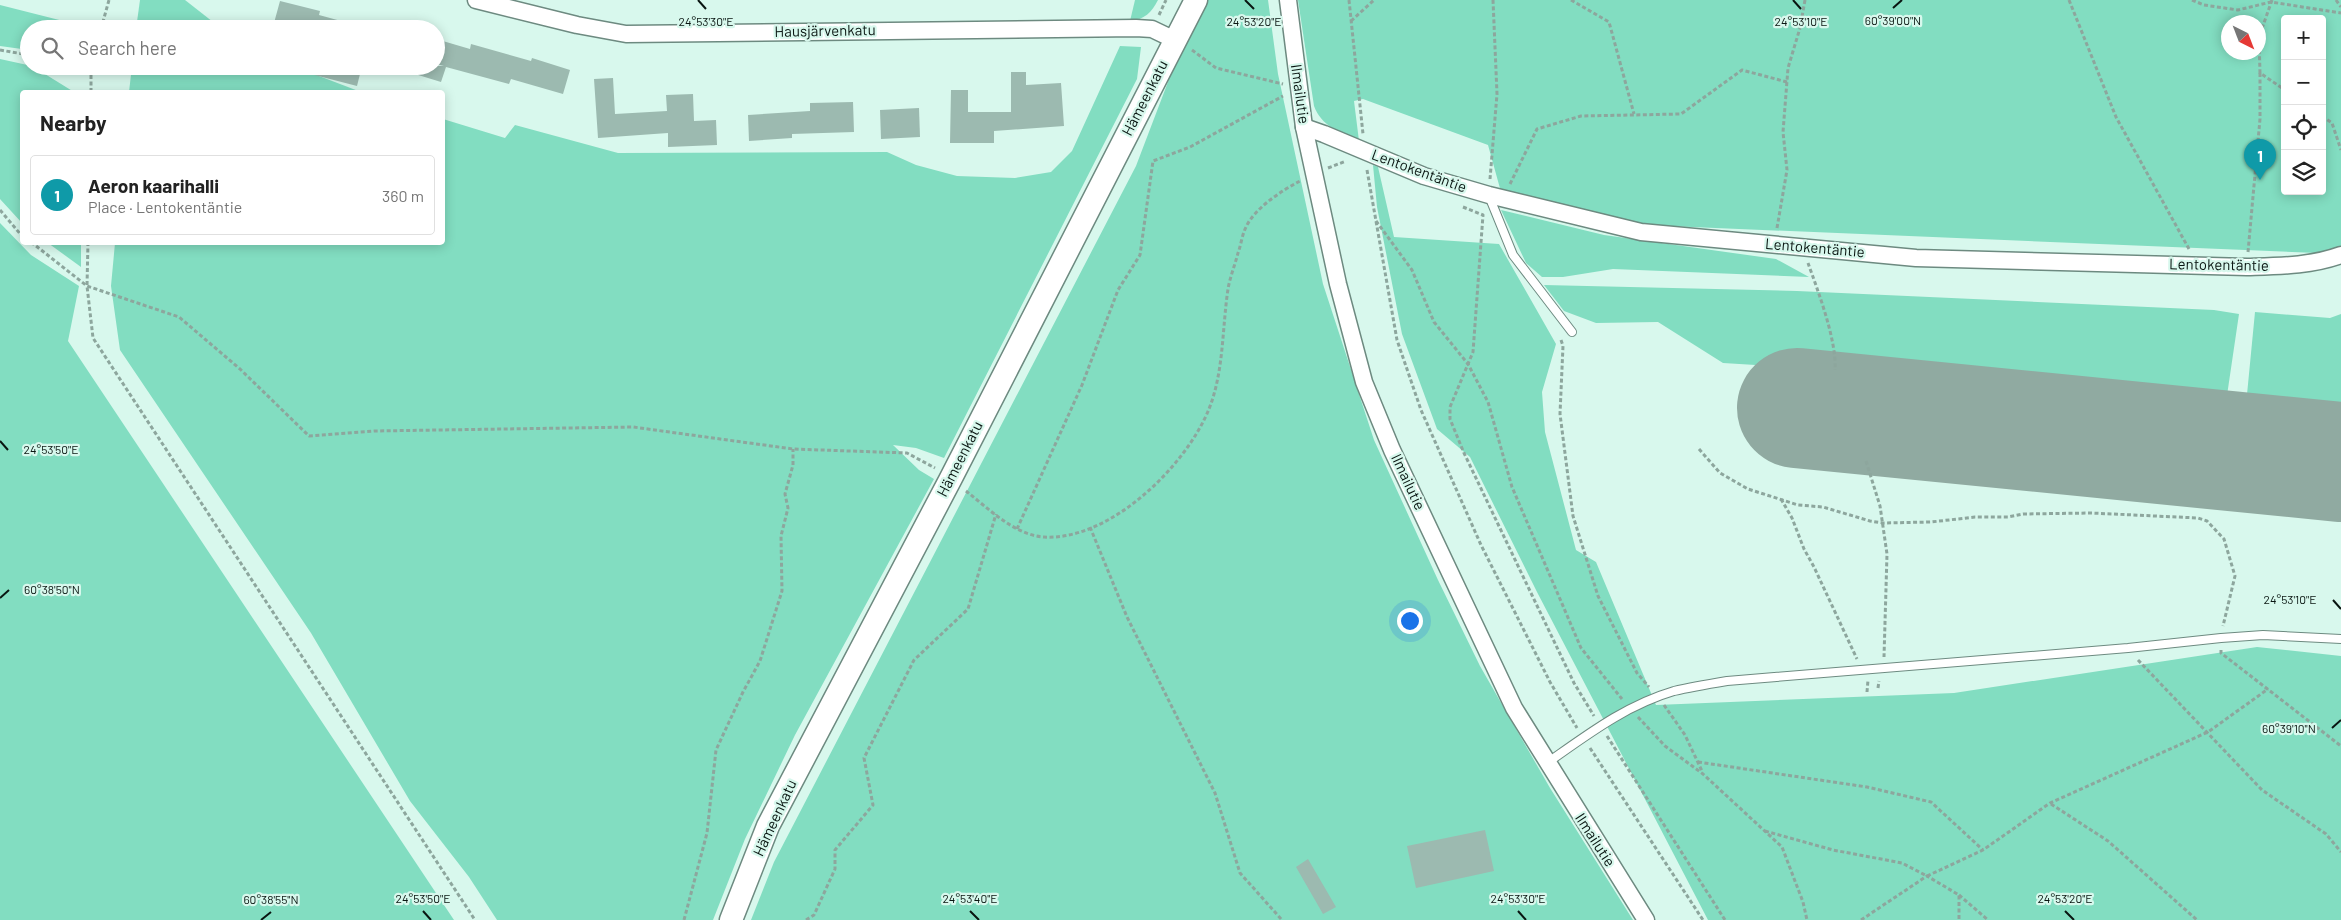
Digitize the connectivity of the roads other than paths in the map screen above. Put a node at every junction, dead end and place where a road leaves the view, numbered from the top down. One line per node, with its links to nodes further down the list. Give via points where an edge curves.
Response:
1 (476, 0): 4 (street, Hausjärvenkatu, via 626,34 1136,28 1152,29)
2 (1196, 0): 4 (main road, Hämeenkatu)
3 (1288, 0): 5 (street, Ilmailutie)
4 (1175, 40): 11 (main road, Hämeenkatu, via 950,480 768,826)
5 (1304, 127): 6 (street, Lentokentäntie, via 1324,134 1361,162); 10 (street, Ilmailutie, via 1338,284 1364,382 1472,621 1514,708)
6 (1496, 197): 7 (street, Lentokentäntie, via 1641,232 1916,258 2247,267 2288,266 2325,261); 8 (lane, via 1513,254)
7 (2341, 255)
8 (1572, 332)
9 (2341, 640): 10 (lane, via 2263,635 1727,680 1658,697 1630,709)
10 (1547, 763): 12 (street, Ilmailutie)
11 (731, 920)
12 (1646, 920)

